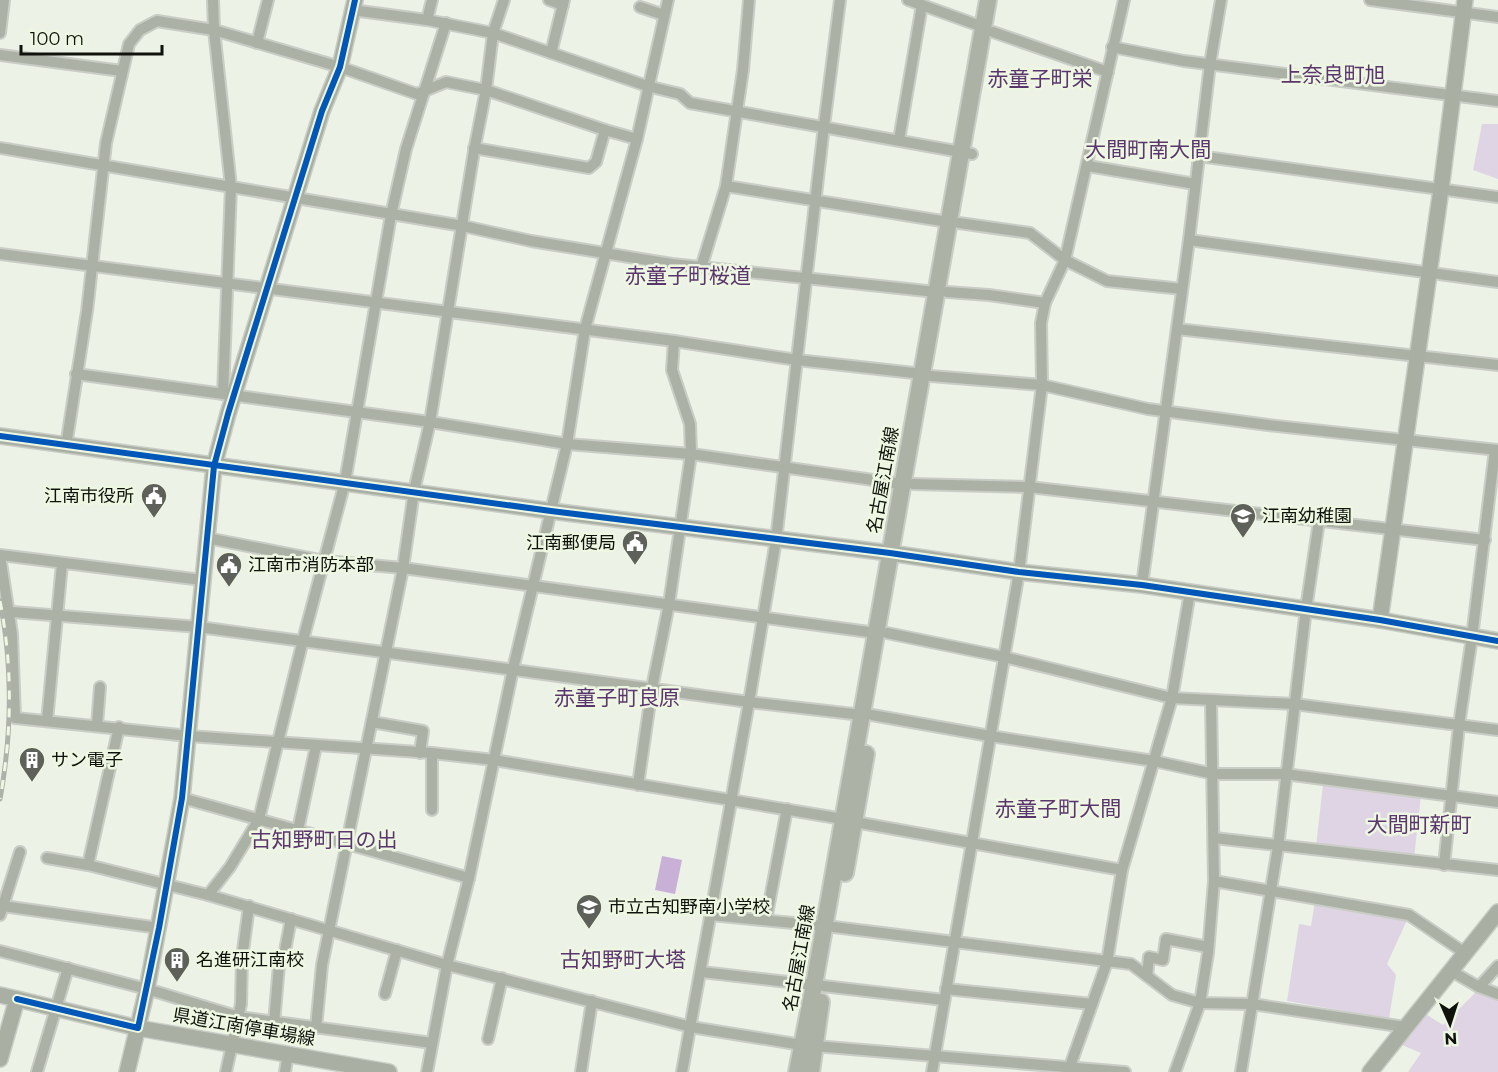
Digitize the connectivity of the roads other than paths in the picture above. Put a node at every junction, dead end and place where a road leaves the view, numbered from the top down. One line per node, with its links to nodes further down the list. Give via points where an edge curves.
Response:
1 (4, 0): 27 (street)
2 (213, 0): 25 (street)
3 (268, 0): 29 (street)
4 (432, 0): 23 (street)
5 (504, 0): 28 (street)
6 (549, 0): 16 (street)
7 (668, 0): 21 (street)
8 (749, 0): 42 (street)
9 (840, 0): 43 (street)
10 (908, 0): 18 (street)
11 (988, 0): 26 (main road, 名古屋江南線)
12 (999, 0): 26 (main road, 名古屋江南線)
13 (1124, 0): 30 (street)
14 (1221, 0): 33 (street)
15 (1370, 0): 19 (street)
16 (563, 3): 31 (street)
17 (354, 5): 23 (street); 34 (street)
18 (922, 5): 26 (street); 46 (street)
19 (1464, 6): 22 (street); 40 (street)
20 (640, 7): 21 (street)
21 (664, 15): 37 (street)
22 (1498, 16)
23 (427, 20): 24 (street)
24 (446, 23): 28 (street); 39 (street)
25 (214, 30): 29 (street); 35 (street, via 157,21 140,30 129,44); 55 (street)
26 (988, 30): 36 (street); 49 (main road, 名古屋江南線)
27 (0, 33)
28 (493, 33): 31 (street); 38 (street)
29 (257, 42): 34 (street)
30 (1112, 47): 33 (street); 36 (street)
31 (551, 53): 37 (street)
32 (0, 55): 35 (street)
33 (1210, 64): 40 (street); 50 (street)
34 (340, 67): 39 (street); 58 (street, via 322,111)
35 (122, 71): 51 (street)
36 (1108, 72): 52 (street)
37 (647, 86): 42 (street, via 680,94 690,103); 45 (street)
38 (486, 90): 39 (street, via 446,82); 44 (street); 48 (street)
39 (422, 94): 60 (street)
40 (1453, 95): 41 (street); 56 (street)
41 (1498, 101)
42 (737, 111): 43 (street); 54 (street)
43 (824, 126): 46 (street); 59 (street)
44 (605, 130): 45 (street); 48 (street, via 596,162 589,168)
45 (637, 139): 64 (street)
46 (899, 140): 49 (street)
47 (0, 148): 51 (street)
48 (474, 148): 62 (street)
49 (966, 152): 61 (main road, 名古屋江南線)
50 (1199, 156): 53 (street); 56 (street)
51 (103, 165): 55 (street); 67 (street)
52 (1088, 166): 53 (street); 66 (street)
53 (1195, 184): 63 (street)
54 (726, 186): 59 (street); 68 (street)
55 (231, 187): 58 (street); 72 (street)
56 (1441, 189): 57 (street); 69 (street)
57 (1498, 197)
58 (296, 198): 60 (street); 73 (street)
59 (815, 202): 61 (street); 70 (street)
60 (391, 215): 62 (street); 76 (street)
61 (954, 223): 66 (street, via 1030,233); 75 (main road, 名古屋江南線)
62 (463, 226): 64 (street); 78 (street)
63 (1189, 240): 69 (street); 74 (street)
64 (606, 253): 68 (street); 80 (street)
65 (0, 254): 67 (street)
66 (1065, 260): 74 (street, via 1107,281); 77 (street)
67 (92, 265): 72 (street); 85 (street)
68 (700, 268): 70 (street)
69 (1430, 271): 71 (street); 82 (street)
70 (807, 277): 75 (street); 83 (street)
71 (1498, 282)
72 (228, 284): 73 (street); 88 (street, via 222,382)
73 (267, 288): 76 (street); 88 (street)
74 (1182, 289): 79 (street)
75 (942, 292): 77 (street); 86 (main road, 名古屋江南線)
76 (375, 302): 78 (street); 89 (street)
77 (1045, 303): 87 (street, via 1041,323)
78 (448, 312): 80 (street); 91 (street)
79 (1177, 328): 82 (street); 90 (street)
80 (585, 329): 81 (street); 94 (street)
81 (674, 341): 83 (street); 97 (street, via 672,370 690,424)
82 (1418, 354): 84 (street); 93 (street)
83 (797, 360): 86 (street); 99 (street)
84 (1498, 365)
85 (76, 374): 88 (street); 95 (street)
86 (927, 375): 87 (street); 101 (main road, 名古屋江南線)
87 (1042, 385): 90 (street); 102 (street)
88 (228, 395): 89 (street); 98 (street)
89 (357, 412): 91 (street); 100 (street)
90 (1165, 412): 93 (street); 104 (street)
91 (430, 422): 94 (street); 103 (street)
92 (0, 436): 95 (street)
93 (1407, 440): 96 (street); 108 (street)
94 (567, 444): 97 (street); 105 (street)
95 (66, 446): 98 (street)
96 (1497, 450): 111 (street)
97 (691, 454): 99 (street); 107 (street)
98 (214, 466): 100 (street); 109 (street)
99 (785, 467): 101 (street); 110 (street)
100 (345, 482): 103 (street); 114 (street)
101 (907, 484): 102 (street); 112 (main road, 名古屋江南線)
102 (1029, 487): 104 (street); 117 (street)
103 (414, 491): 105 (street); 116 (street)
104 (1154, 502): 106 (street); 119 (street)
105 (551, 511): 107 (street); 120 (street)
106 (1319, 521): 108 (street); 123 (street)
107 (680, 527): 110 (street); 122 (street)
108 (1393, 529): 111 (street); 127 (street)
109 (207, 538): 114 (street); 118 (street)
110 (776, 540): 112 (street); 126 (street)
111 (1485, 540): 130 (street)
112 (896, 554): 117 (street); 129 (main road, 名古屋江南線)
113 (0, 555): 115 (street); 124 (street)
114 (325, 561): 116 (street); 131 (street)
115 (62, 564): 118 (street); 125 (street)
116 (403, 568): 120 (street); 133 (street)
117 (1019, 572): 119 (street); 134 (street)
118 (202, 580): 128 (street)
119 (1142, 585): 121 (street)
120 (532, 586): 122 (street); 135 (street)
121 (1190, 592): 123 (street); 138 (street)
122 (669, 604): 126 (street); 137 (street)
123 (1306, 609): 127 (street); 141 (street)
124 (4, 611): 125 (street); 143 (street, via 12,634 15,718)
125 (58, 615): 128 (street); 143 (street)
126 (764, 617): 129 (street); 140 (street)
127 (1380, 620): 130 (street)
128 (199, 627): 131 (street); 149 (street)
129 (882, 633): 134 (street); 142 (main road, 名古屋江南線)
130 (1472, 637): 132 (street); 146 (street)
131 (303, 640): 133 (street); 151 (street)
132 (1498, 641)
133 (386, 651): 135 (street); 144 (street)
134 (1004, 657): 138 (street); 150 (street)
135 (513, 669): 137 (street); 156 (street)
136 (100, 687): 145 (street)
137 (652, 688): 140 (street); 160 (street)
138 (1172, 698): 139 (street); 157 (street)
139 (1211, 700): 141 (street); 158 (street)
140 (749, 702): 142 (street); 163 (street)
141 (1294, 704): 146 (street); 159 (street)
142 (867, 715): 150 (street); 168 (main road, 名古屋江南線)
143 (47, 721): 145 (street)
144 (372, 722): 153 (street); 154 (street, via 423,731)
145 (97, 725): 147 (street)
146 (1459, 725): 148 (street); 161 (street)
147 (118, 727): 149 (street); 176 (street)
148 (1498, 730)
149 (189, 736): 151 (street); 162 (street)
150 (990, 736): 157 (street); 171 (street)
151 (278, 744): 152 (street); 167 (street)
152 (316, 746): 153 (street); 169 (street)
153 (366, 749): 154 (street); 172 (street)
154 (420, 753): 155 (street)
155 (432, 753): 156 (street); 166 (street)
156 (494, 760): 160 (street); 180 (street)
157 (1154, 761): 158 (street); 178 (street)
158 (1214, 774): 159 (street); 170 (street)
159 (1285, 774): 161 (street); 173 (street)
160 (638, 785): 163 (street)
161 (1451, 796): 164 (street); 177 (street)
162 (182, 798): 167 (street); 182 (street)
163 (731, 800): 165 (street); 188 (street)
164 (1498, 802)
165 (787, 809): 168 (street); 190 (street)
166 (432, 810)
167 (259, 819): 169 (street); 184 (street)
168 (849, 821): 171 (street); 191 (main road, 名古屋江南線)
169 (298, 830): 172 (street)
170 (1214, 838): 173 (street); 181 (street)
171 (971, 843): 178 (street); 194 (street)
172 (348, 844): 180 (street); 193 (street)
173 (1278, 847): 177 (street); 183 (street)
174 (21, 852): 186 (street)
175 (47, 858): 176 (street)
176 (88, 865): 182 (street)
177 (1444, 865): 179 (street)
178 (1122, 870): 199 (street)
179 (1498, 870)
180 (469, 878): 200 (street)
181 (1214, 881): 183 (street); 195 (street)
182 (166, 884): 184 (street); 192 (street)
183 (1270, 891): 198 (street, via 1409,915); 219 (street)
184 (208, 895): 185 (street)
185 (249, 906): 189 (street); 221 (street)
186 (2, 911): 192 (street)
187 (1498, 912): 198 (street)
188 (711, 915): 190 (street); 204 (street)
189 (291, 919): 193 (street); 222 (street, via 281,960)
190 (766, 920): 191 (street)
191 (829, 926): 194 (street); 207 (main road, 名古屋江南線)
192 (159, 928): 209 (street)
193 (329, 929): 196 (street); 225 (street)
194 (955, 941): 199 (street); 210 (street)
195 (1208, 947): 205 (street, via 1166,939 1163,960 1149,957); 217 (street)
196 (398, 950): 200 (street); 211 (street)
197 (0, 951): 202 (street)
198 (1465, 953): 203 (street)
199 (1107, 962): 205 (street, via 1131,964); 218 (street)
200 (447, 965): 206 (street); 228 (street)
201 (1498, 966): 208 (street)
202 (68, 968): 209 (street); 220 (street)
203 (1451, 971): 208 (street); 226 (street)
204 (702, 972): 207 (street); 223 (street)
205 (1147, 976): 217 (street, via 1172,995)
206 (502, 978): 216 (street); 227 (street)
207 (819, 986): 215 (street); 230 (main road, 名古屋江南線)
208 (1479, 987): 212 (street)
209 (147, 989): 221 (street); 224 (street)
210 (946, 989): 215 (street); 218 (street)
211 (385, 994)
212 (1498, 994)
213 (0, 995): 214 (street, 県道江南停車場線)
214 (17, 999): 220 (street, 県道江南停車場線); 233 (street)
215 (944, 1000): 232 (street)
216 (592, 1001): 223 (street); 242 (street)
217 (1200, 1003): 219 (street); 248 (street)
218 (1092, 1004): 235 (street)
219 (1252, 1004): 226 (street); 249 (street)
220 (55, 1008): 224 (street, 県道江南停車場線); 236 (street)
221 (239, 1017): 222 (street); 229 (street)
222 (274, 1023): 225 (street)
223 (691, 1027): 230 (street); 243 (street)
224 (138, 1028): 229 (street, 県道江南停車場線); 237 (street)
225 (316, 1028): 228 (street)
226 (1406, 1028): 250 (street)
227 (488, 1039)
228 (432, 1043): 241 (street)
229 (231, 1045): 231 (street, 県道江南停車場線); 238 (street)
230 (809, 1045): 232 (street); 244 (main road, 名古屋江南線); 245 (main road, 名古屋江南線)
231 (288, 1053): 234 (street, 県道江南停車場線); 239 (street)
232 (934, 1056): 235 (street); 246 (street)
233 (0, 1059)
234 (358, 1069): 240 (street, 県道江南停車場線)
235 (1069, 1069): 247 (street)
236 (36, 1072)
237 (127, 1072)
238 (226, 1072)
239 (285, 1072)
240 (389, 1072)
241 (427, 1072)
242 (580, 1072)
243 (682, 1072)
244 (797, 1072)
245 (811, 1072)
246 (932, 1072)
247 (1125, 1072)
248 (1175, 1072)
249 (1241, 1072)
250 (1370, 1072)

